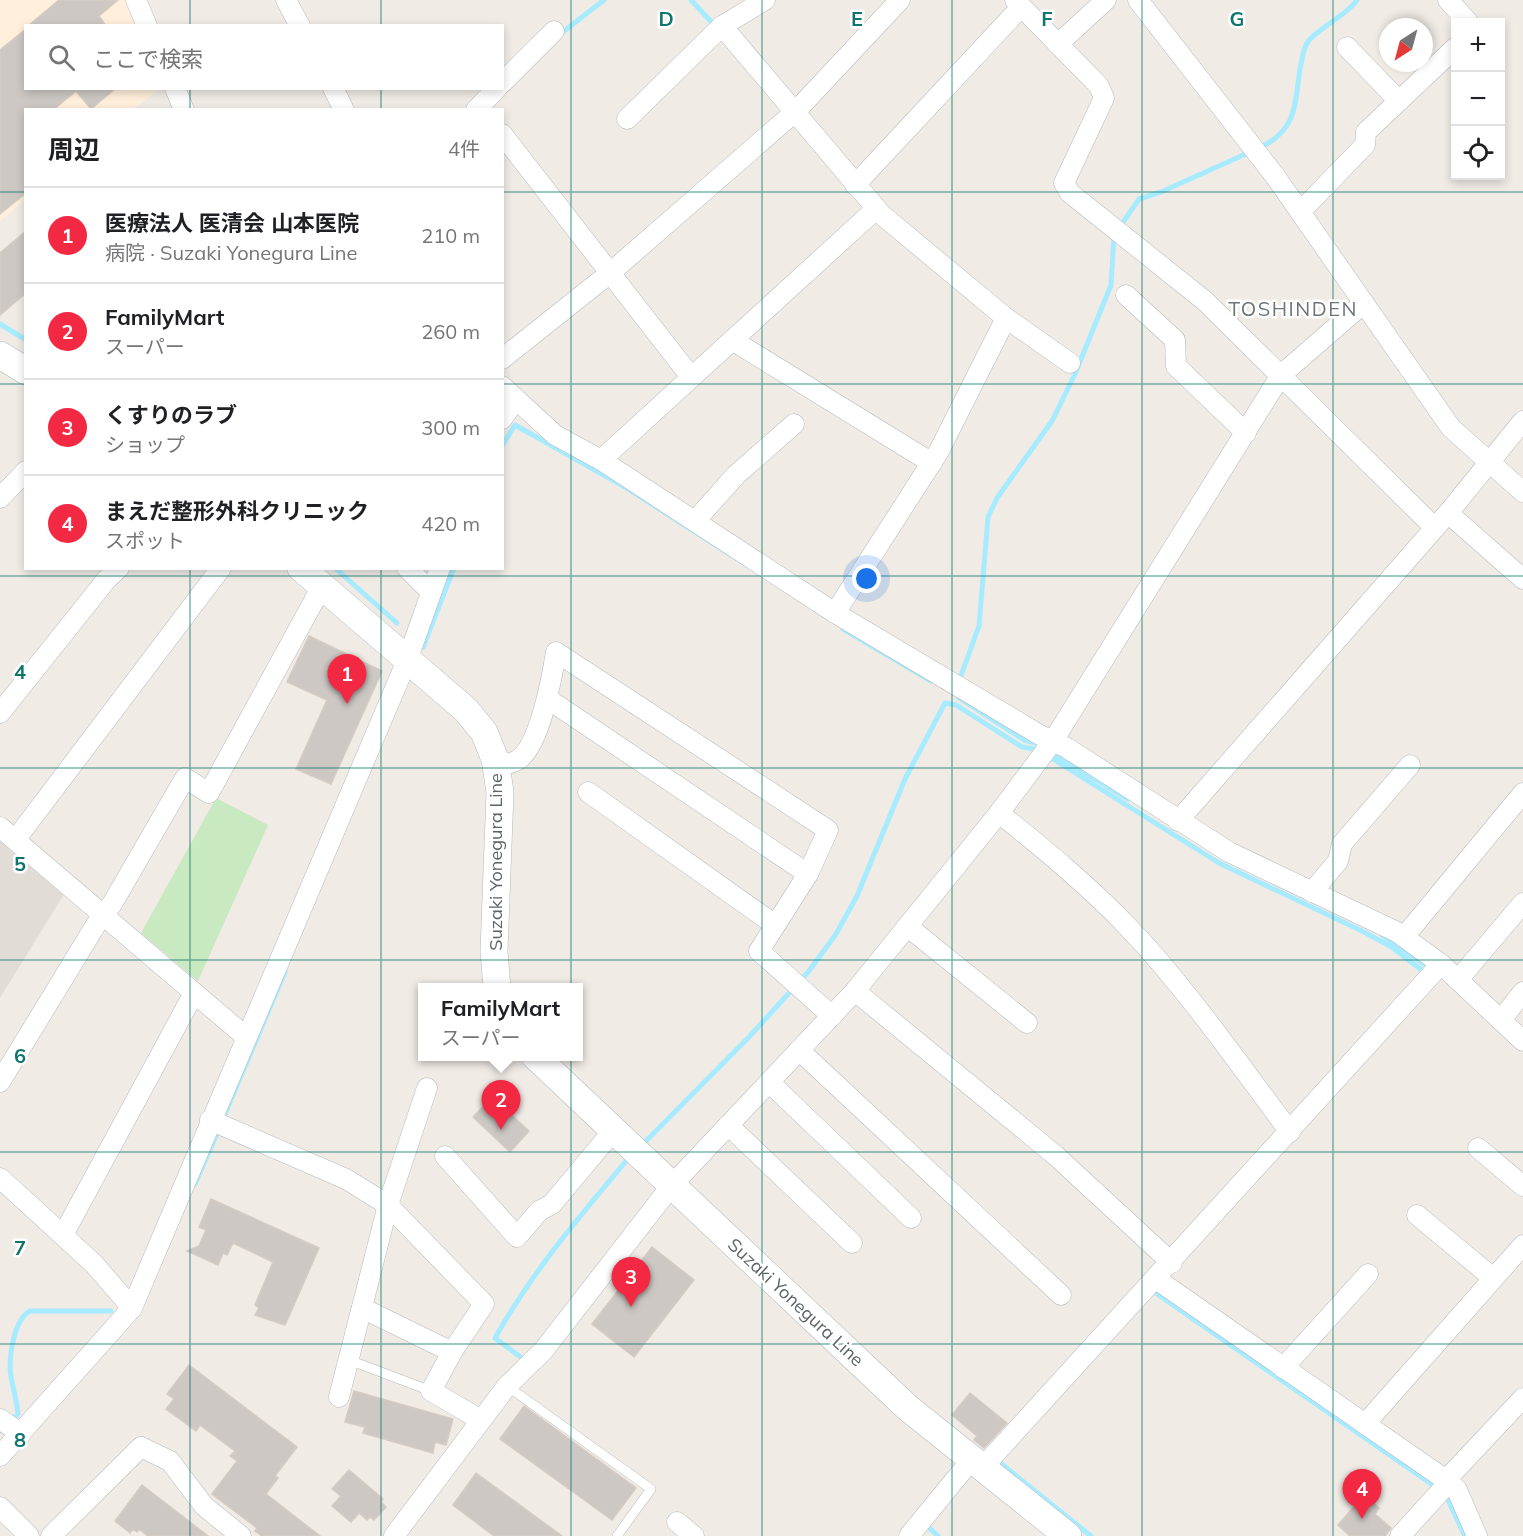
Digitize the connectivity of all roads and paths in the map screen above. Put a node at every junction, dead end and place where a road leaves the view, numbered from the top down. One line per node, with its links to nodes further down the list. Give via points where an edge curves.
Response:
1 (136, 0): 10 (street)
2 (286, 0): 11 (street)
3 (765, 0): 12 (street)
4 (900, 0): 25 (street)
5 (1106, 0): 14 (street)
6 (1138, 0): 30 (street)
7 (1448, 0): 9 (street)
8 (1018, 3): 14 (street); 28 (street)
9 (1464, 18)
10 (146, 24)
11 (299, 24)
12 (720, 29): 25 (street); 26 (street)
13 (554, 31): 17 (street)
14 (1058, 44): 40 (street, via 1099,86 1104,98 1064,183 1070,193 1205,302)
15 (1347, 47): 21 (street)
16 (1451, 51): 21 (street)
17 (504, 81)
18 (176, 90): 22 (street)
19 (334, 90): 23 (street)
20 (495, 90): 24 (street)
21 (1399, 101): 30 (street, via 1366,132 1365,145)
22 (183, 108)
23 (343, 108)
24 (480, 108)
25 (792, 114): 28 (street); 31 (street)
26 (627, 119)
27 (504, 137): 31 (street)
28 (855, 185): 29 (street)
29 (873, 212): 34 (street); 35 (street)
30 (1300, 212): 33 (street)
31 (610, 273): 37 (street); 41 (street)
32 (1126, 295): 46 (street, via 1175,340 1176,366)
33 (1364, 303): 40 (street); 49 (street, via 1451,428)
34 (1004, 322): 38 (street); 48 (street)
35 (732, 340): 41 (street); 48 (street)
36 (0, 355): 39 (main road)
37 (504, 357)
38 (1071, 363)
39 (24, 370)
40 (1281, 375): 46 (street); 55 (street)
41 (691, 377): 47 (street)
42 (509, 392): 43 (street); 47 (street, via 555,435)
43 (504, 411)
44 (1523, 421): 49 (street)
45 (794, 423): 54 (street, via 736,476)
46 (1246, 433): 68 (street)
47 (601, 460): 54 (street)
48 (932, 463): 64 (street)
49 (1489, 463): 51 (street); 53 (street)
50 (24, 473): 52 (street)
51 (1523, 492)
52 (0, 498)
53 (1448, 513): 55 (street); 61 (street)
54 (695, 521): 64 (street)
55 (1435, 528): 74 (street)
56 (117, 570): 67 (street)
57 (219, 570): 76 (street)
58 (303, 570): 62 (main road, Suzaki Yonegura Line)
59 (409, 570): 63 (street)
60 (439, 570): 63 (street)
61 (1523, 579)
62 (322, 586): 65 (main road, Suzaki Yonegura Line); 80 (street, via 209,793 185,778)
63 (431, 592): 65 (street)
64 (835, 613): 68 (street)
65 (412, 648): 70 (main road, Suzaki Yonegura Line, via 484,732); 93 (street)
66 (548, 699): 70 (street, via 531,744 519,759); 77 (street); 77 (street, via 556,652 828,830)
67 (0, 713)
68 (1048, 747): 73 (street); 74 (street)
69 (1410, 765): 78 (street, via 1342,844 1338,861)
70 (496, 767): 86 (main road, Suzaki Yonegura Line, via 500,792 494,951)
71 (588, 792): 81 (street)
72 (1523, 793): 83 (street)
73 (999, 813): 82 (street); 103 (street, via 1064,866 1129,928)
74 (1178, 821): 78 (street, via 1229,852)
75 (0, 826): 76 (street)
76 (16, 839): 80 (street)
77 (808, 874): 81 (street)
78 (1312, 892): 83 (street)
79 (1523, 903): 85 (street)
80 (104, 915): 89 (street); 97 (street)
81 (775, 925): 90 (street, via 759,951)
82 (907, 926): 87 (street); 92 (street)
83 (1404, 937): 84 (street)
84 (1435, 971): 85 (street); 103 (street)
85 (1458, 980): 91 (street)
86 (497, 983)
87 (855, 991): 90 (street); 115 (street, via 1055,1155)
88 (1523, 992): 91 (street)
89 (194, 993): 93 (street); 112 (street)
90 (832, 1016): 95 (street)
91 (1501, 1020): 94 (street)
92 (1028, 1023)
93 (246, 1037): 100 (street)
94 (1523, 1041)
95 (799, 1050): 98 (street); 119 (street)
96 (541, 1061): 102 (main road, Suzaki Yonegura Line)
97 (0, 1082)
98 (769, 1082): 101 (street); 111 (street)
99 (427, 1088): 109 (street)
100 (217, 1123): 109 (street, via 346,1179); 120 (street)
101 (728, 1125): 107 (street); 113 (street)
102 (613, 1131): 105 (street, via 552,1204 539,1212 518,1237); 107 (main road, Suzaki Yonegura Line)
103 (1290, 1132): 115 (street)
104 (1478, 1148): 108 (street)
105 (445, 1156)
106 (0, 1178): 112 (street)
107 (672, 1185): 125 (street, via 543,1351); 133 (main road, Suzaki Yonegura Line, via 908,1408)
108 (1523, 1186)
109 (388, 1205): 121 (street); 122 (street, via 484,1304)
110 (1417, 1215): 117 (street)
111 (911, 1218)
112 (63, 1235): 120 (street)
113 (852, 1243)
114 (1523, 1245): 117 (street)
115 (1172, 1263): 118 (street)
116 (1368, 1274): 124 (street)
117 (1493, 1278): 130 (street)
118 (1156, 1279): 124 (street); 133 (street)
119 (1061, 1295)
120 (132, 1308): 131 (street)
121 (362, 1308): 122 (street); 123 (street)
122 (452, 1352): 126 (street)
123 (349, 1360): 126 (lane); 127 (street)
124 (1283, 1368): 130 (street)
125 (507, 1386): 129 (street); 141 (lane, via 651,1489)
126 (431, 1391): 129 (street)
127 (339, 1397)
128 (1523, 1398): 134 (street)
129 (481, 1420): 140 (street)
130 (1365, 1424): 134 (street)
131 (10, 1426): 132 (street)
132 (0, 1456)
133 (978, 1463): 143 (street); 144 (main road, Suzaki Yonegura Line)
134 (1444, 1486): 145 (street); 146 (street, via 1457,1490)
135 (0, 1507): 137 (street)
136 (677, 1522): 142 (street)
137 (29, 1536)
138 (51, 1536): 139 (street, via 141,1447 170,1461 204,1506)
139 (241, 1536)
140 (394, 1536)
141 (617, 1536)
142 (694, 1536)
143 (909, 1536)
144 (1068, 1536)
145 (1400, 1536)
146 (1477, 1536)

